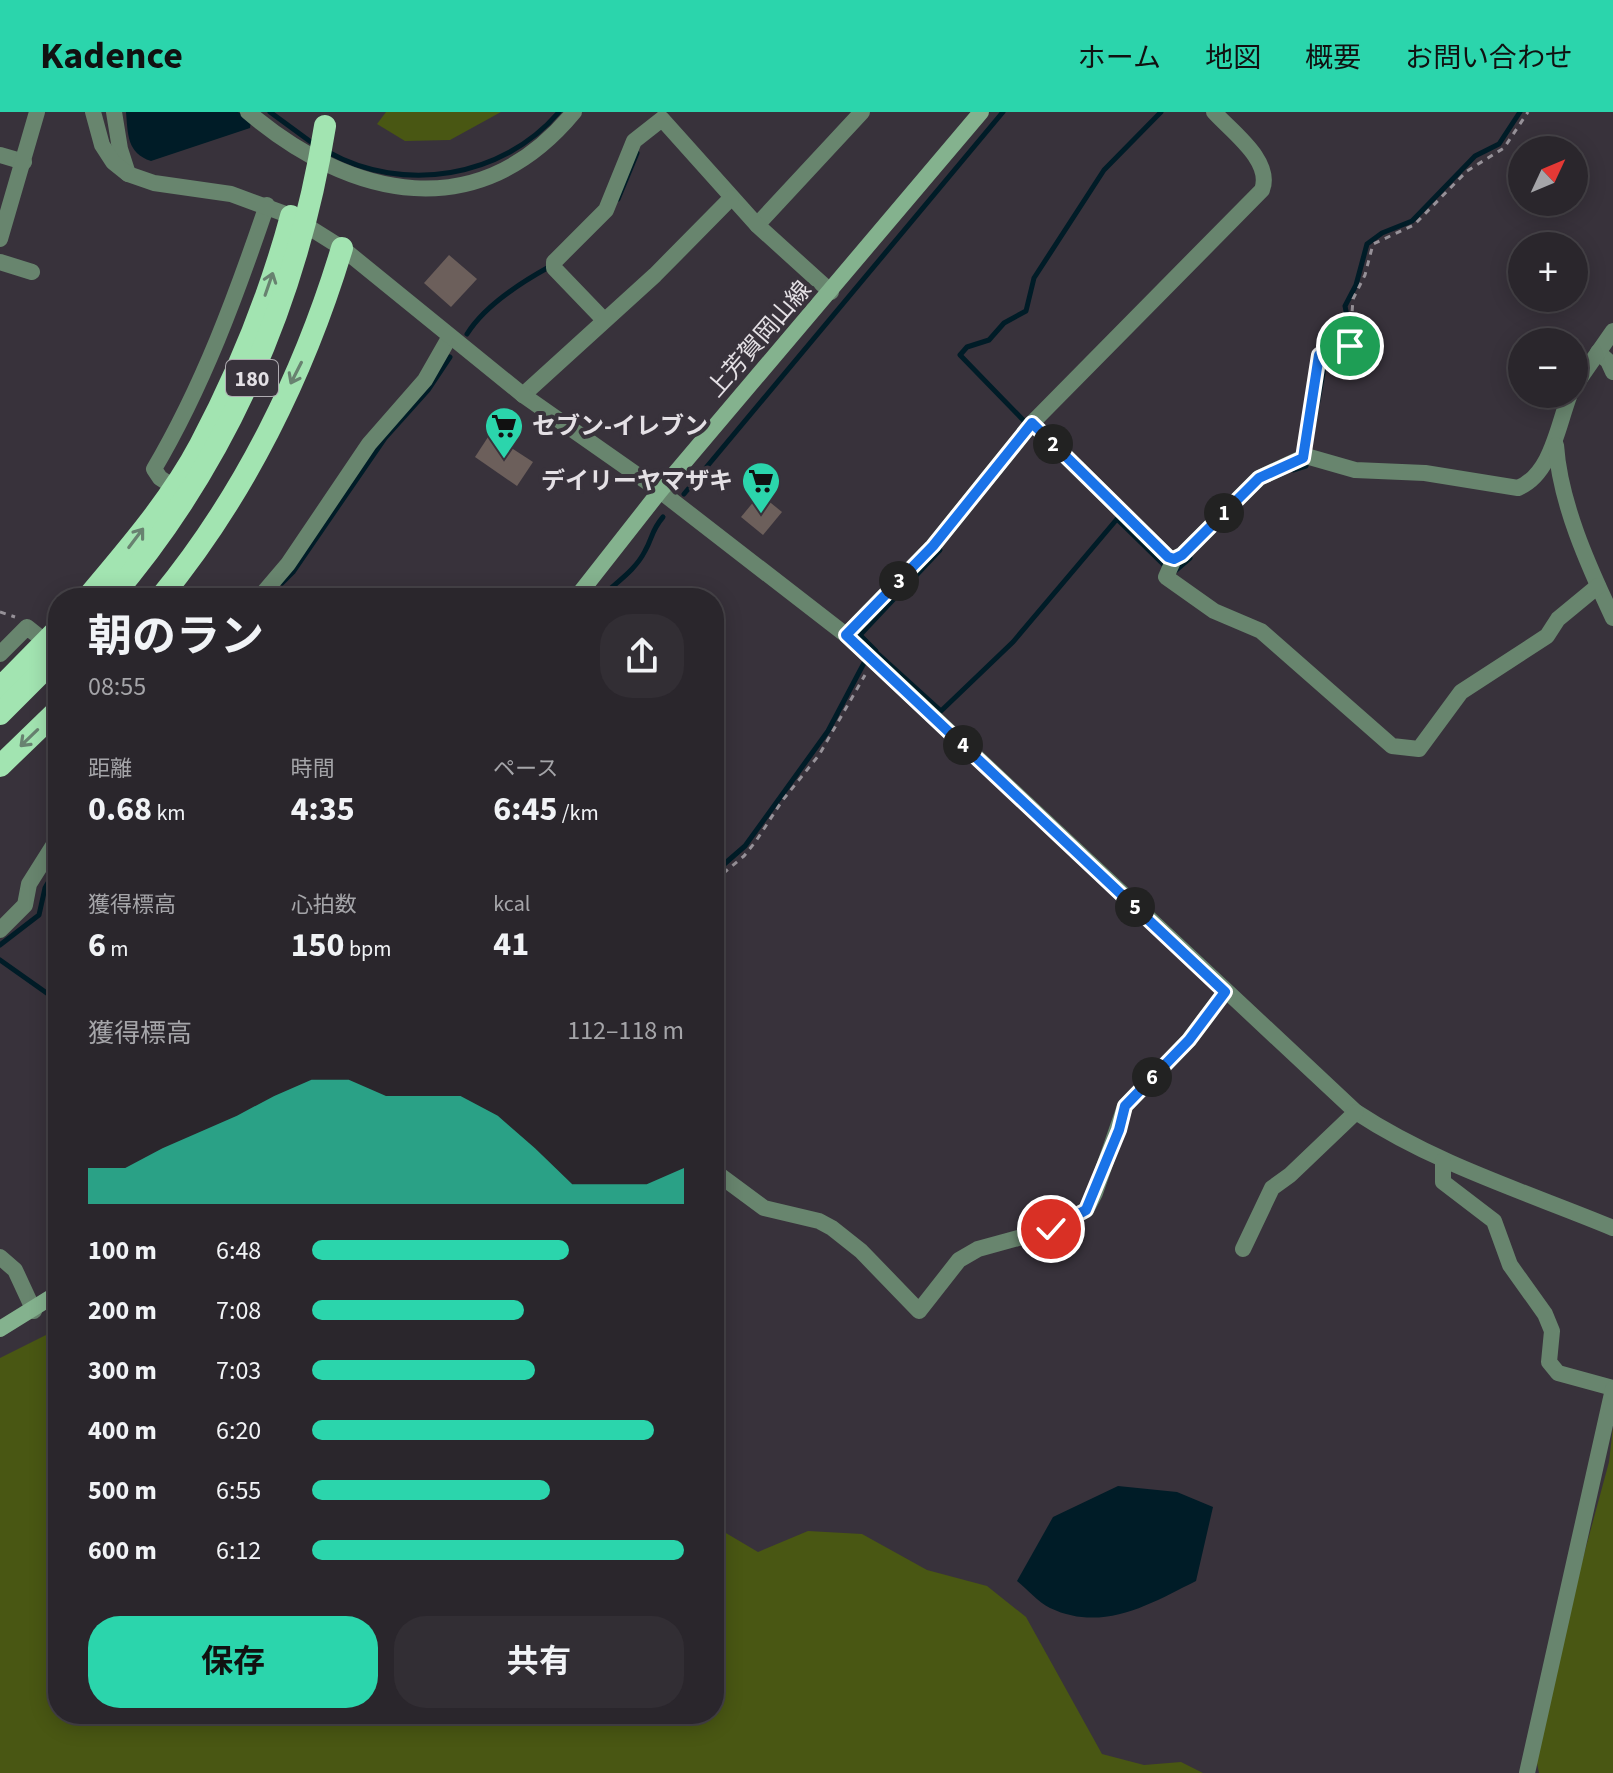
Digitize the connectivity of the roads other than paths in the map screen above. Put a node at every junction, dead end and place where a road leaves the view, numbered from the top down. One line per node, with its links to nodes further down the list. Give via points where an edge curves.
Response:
1 (37, 112): 11 (street)
2 (93, 112): 12 (street, via 102,145)
3 (114, 112): 12 (street)
4 (248, 112): 5 (street, via 306,154 348,175 450,189 488,179 527,158)
5 (574, 112)
6 (862, 112): 16 (street)
7 (981, 112): 21 (main road, 上芳賀岡山線)
8 (1214, 112): 30 (street, via 1262,165 1262,190)
9 (326, 119): 37 (highway, 180, bridge, via 314,196 254,373 190,495)
10 (0, 155): 11 (street)
11 (24, 162): 17 (street)
12 (128, 174): 14 (street)
13 (731, 198): 16 (street); 22 (street); 22 (street, via 664,119 634,141 606,210 554,265)
14 (267, 205): 15 (street); 32 (street, via 232,309 154,469)
15 (291, 216): 18 (street); 32 (highway, 180, one-way to 15, via 200,446 255,323)
16 (757, 225): 21 (street)
17 (1, 233)
18 (342, 248): 24 (street); 38 (highway, 180, one-way to 38, via 304,357 251,462 221,515)
19 (0, 262): 20 (street)
20 (32, 272)
21 (831, 292): 33 (main road, 上芳賀岡山線)
22 (604, 320): 28 (street)
23 (1613, 331): 25 (street)
24 (449, 338): 28 (street); 39 (street, via 425,380 369,444)
25 (1598, 352): 26 (street); 27 (street)
26 (1588, 367)
27 (1613, 372)
28 (523, 395): 33 (street)
29 (1565, 408): 31 (street)
30 (1032, 423): 34 (street); 42 (street, via 933,546)
31 (1556, 445): 34 (street, via 1536,476 1518,488 1425,473 1355,470 1307,457 1259,478); 35 (street, via 1562,485)
32 (174, 487): 36 (highway, 180, one-way to 32)
33 (660, 491): 40 (main road, 上芳賀岡山線); 42 (street)
34 (1171, 565): 35 (street, via 1166,577 1214,611 1261,631 1392,746 1419,749 1461,692 1547,636 1558,619)
35 (1598, 586): 41 (street)
36 (95, 588)
37 (120, 588)
38 (167, 588)
39 (268, 588)
40 (584, 588)
41 (1613, 618)
42 (846, 635): 53 (street)
43 (48, 646): 44 (street, via 27,627)
44 (0, 654)
45 (48, 654): 47 (highway)
46 (48, 657): 48 (highway)
47 (0, 688)
48 (0, 714)
49 (48, 720): 50 (highway, one-way to 50)
50 (0, 766)
51 (48, 854): 52 (street, via 29,884 25,905)
52 (0, 930)
53 (1225, 992): 54 (street); 56 (street, via 1189,1040 1125,1106 1086,1210 1051,1229 978,1249 959,1260 919,1311 832,1228 764,1208)
54 (1356, 1112): 55 (street); 58 (street, via 1272,1188)
55 (1443, 1161): 57 (street); 63 (street, via 1443,1182 1494,1221 1510,1265 1545,1314 1552,1331 1549,1362 1558,1373)
56 (724, 1178)
57 (1613, 1228)
58 (1243, 1249)
59 (0, 1257): 61 (street, via 15,1270)
60 (48, 1300): 61 (main road)
61 (34, 1311): 62 (main road)
62 (0, 1329)
63 (1613, 1389): 64 (street)
64 (1527, 1773)

